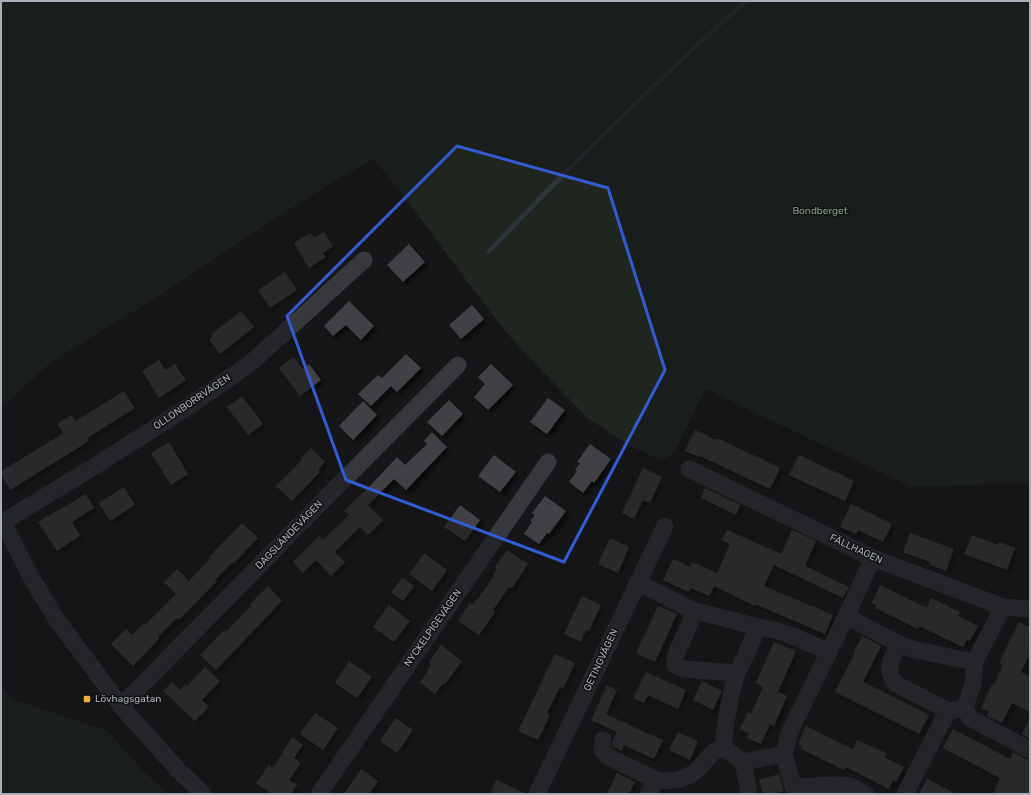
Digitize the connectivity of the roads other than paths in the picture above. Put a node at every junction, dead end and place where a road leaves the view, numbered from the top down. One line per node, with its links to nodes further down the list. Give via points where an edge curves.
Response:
1 (364, 260): 17 (street, OLLONBORRVÄGEN, via 252,362 191,405 3,522 56,620)
2 (458, 366): 17 (street, DAGSLÄNDEVÄGEN)
3 (548, 462): 26 (street, NYCKELPIGEVÄGEN)
4 (689, 469): 6 (street, FÄLLHAGEN)
5 (664, 526): 7 (street, GETINGVÄGEN)
6 (873, 558): 8 (street, FÄLLHAGEN); 11 (street)
7 (638, 582): 10 (street); 27 (street, GETINGVÄGEN)
8 (1003, 607): 9 (street, FÄLLHAGEN); 15 (street)
9 (1030, 609)
10 (695, 611): 12 (street); 16 (street, via 675,656 675,665 683,669)
11 (846, 616): 13 (street); 14 (street)
12 (758, 627): 14 (street, via 793,636); 16 (street)
13 (899, 644): 15 (street, via 912,649); 18 (street, via 889,670 896,684)
14 (829, 652): 22 (street, via 790,731)
15 (975, 661): 18 (street, via 973,683)
16 (737, 673): 20 (street, via 730,698)
17 (121, 706): 25 (street)
18 (957, 709): 21 (street); 30 (street, via 941,724)
19 (603, 740): 24 (street, via 602,749 607,756)
20 (724, 748): 23 (street); 24 (street, via 715,751 688,777 664,781)
21 (1030, 750)
22 (784, 754): 23 (street); 29 (street, via 793,787 850,786)
23 (743, 762): 28 (street)
24 (652, 787)
25 (203, 794)
26 (319, 794)
27 (537, 794)
28 (748, 794)
29 (866, 794)
30 (906, 794)

